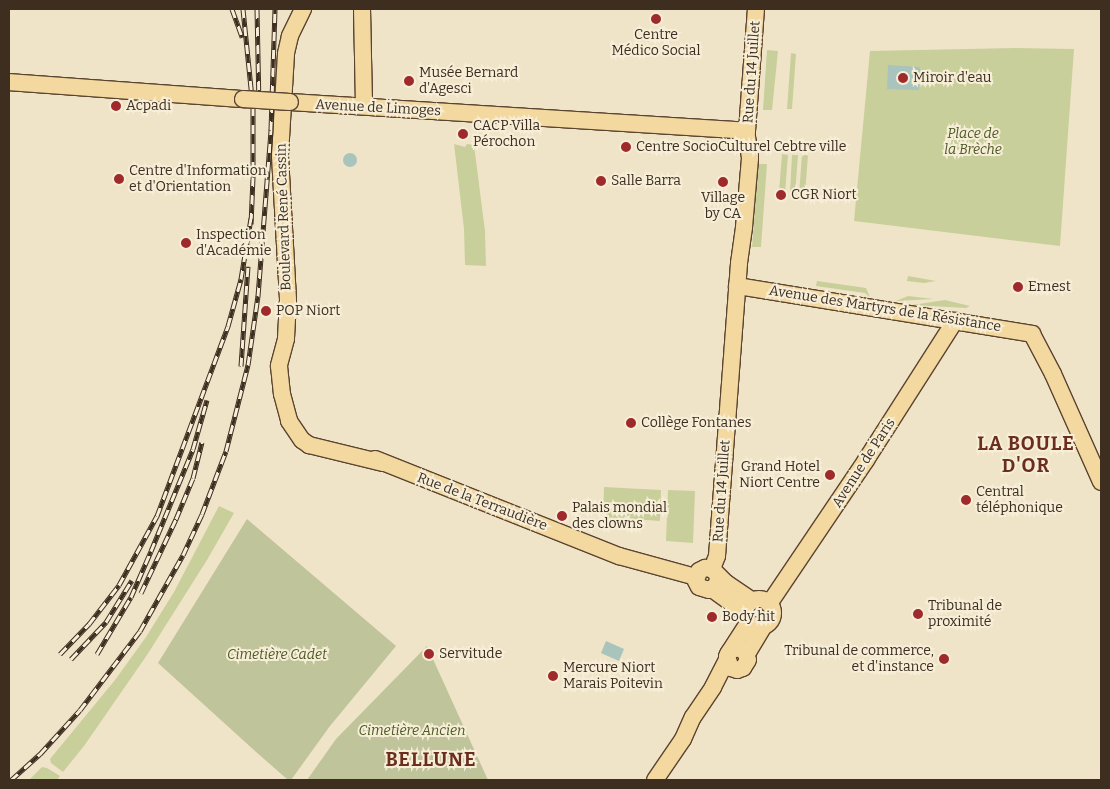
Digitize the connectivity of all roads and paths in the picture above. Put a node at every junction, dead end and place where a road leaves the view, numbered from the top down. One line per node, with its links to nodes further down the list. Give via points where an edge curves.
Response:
1 (303, 9): 9 (main road, Boulevard René Cassin, via 290,36 286,54 280,156 288,264 286,339 280,366 284,408 298,436)
2 (362, 9): 5 (main road)
3 (756, 9): 6 (main road, Rue du 14 Juillet)
4 (9, 82): 5 (main road, Avenue de Limoges, bridge)
5 (364, 106): 6 (main road, Avenue de Limoges)
6 (747, 134): 7 (main road, Rue du 14 Juillet, via 749,166)
7 (738, 286): 8 (main road, Avenue des Martyrs de la Résistance); 11 (main road, Rue du 14 Juillet)
8 (955, 321): 10 (main road, Avenue des Martyrs de la Résistance, via 1032,334); 12 (main road, Avenue de Paris, via 866,460)
9 (310, 439): 11 (main road, Rue de la Terraudière, via 342,442 383,464 619,556 696,577 702,569)
10 (1101, 482)
11 (714, 578): 12 (main road)
12 (756, 613): 13 (main road, Avenue de Paris, via 719,691)
13 (655, 780)

